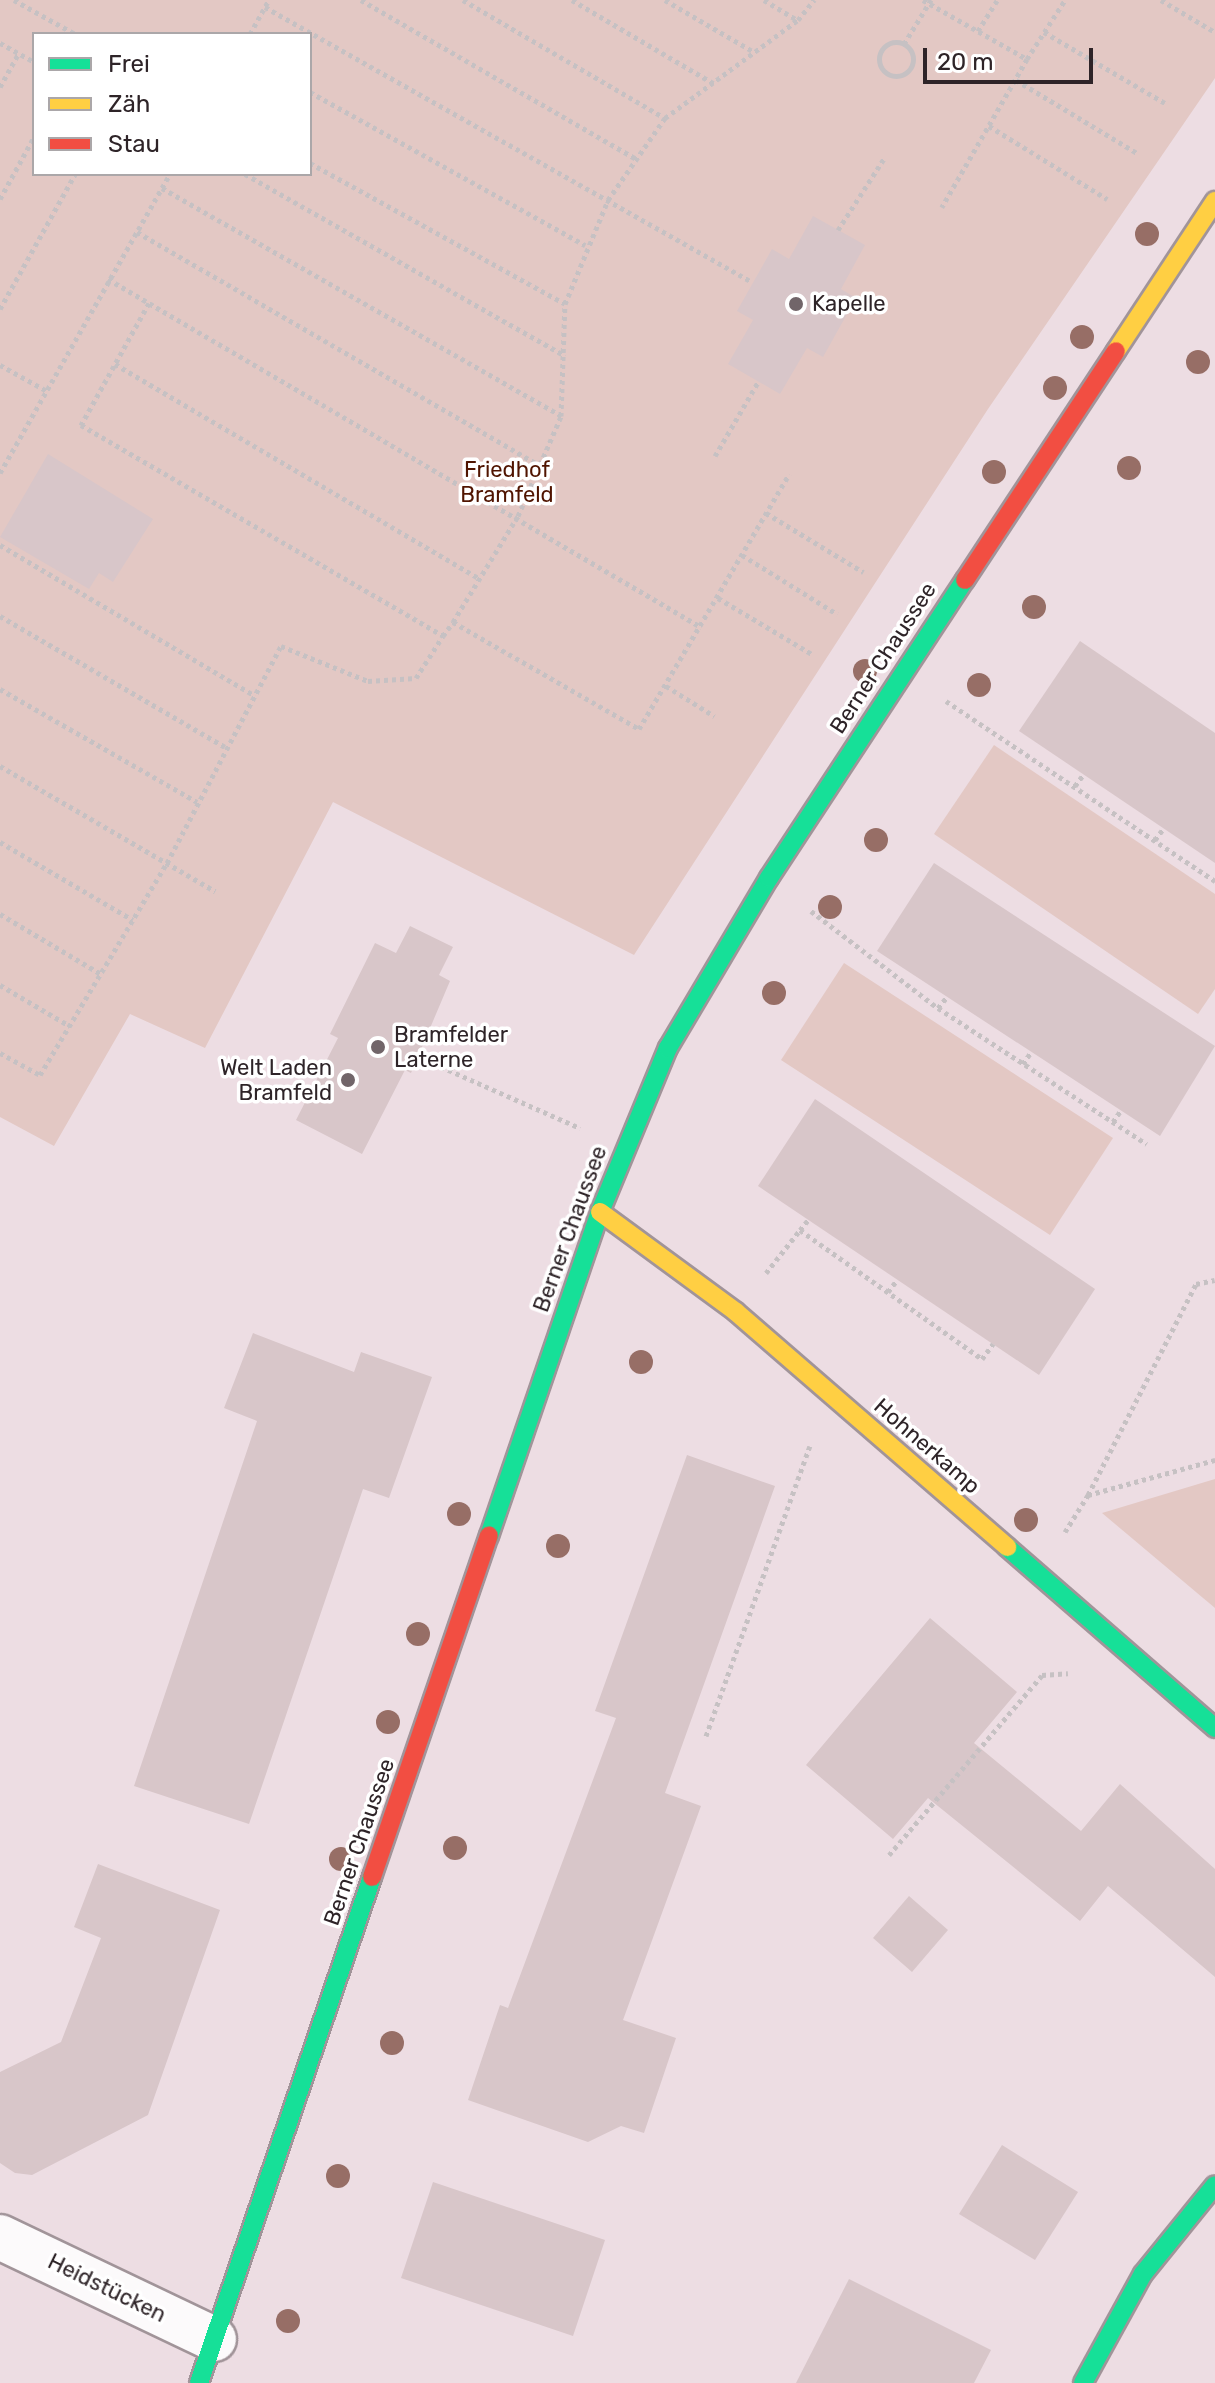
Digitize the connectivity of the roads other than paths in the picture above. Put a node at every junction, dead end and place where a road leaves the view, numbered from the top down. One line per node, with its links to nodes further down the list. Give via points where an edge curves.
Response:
1 (1215, 201): 2 (street, Berner Chaussee, via 769,878 668,1048)
2 (600, 1212): 3 (street, Hohnerkamp, via 736,1312); 6 (street, Berner Chaussee)
3 (1215, 1728)
4 (1215, 2185): 8 (street, via 1143,2274)
5 (0, 2237): 6 (street, Heidstücken)
6 (214, 2339): 7 (street, Berner Chaussee)
7 (199, 2383)
8 (1083, 2383)

